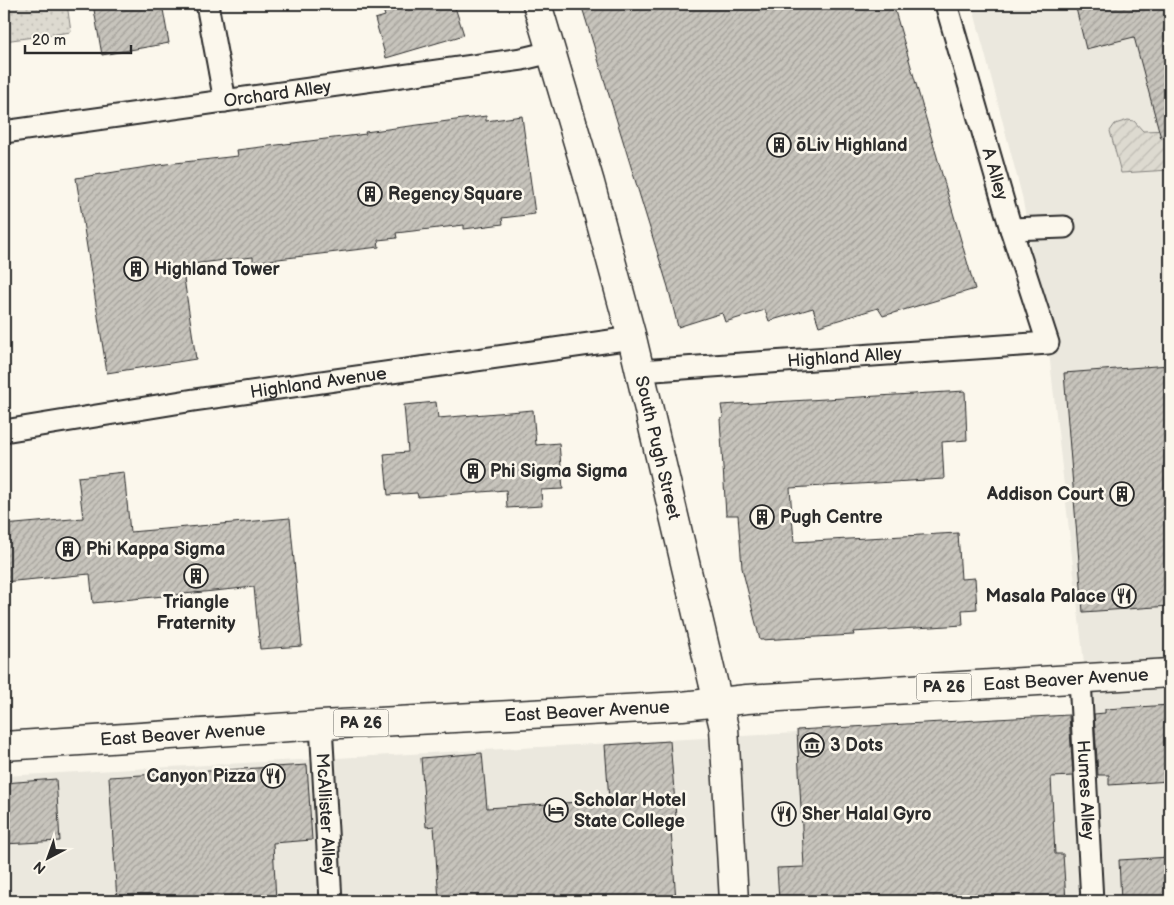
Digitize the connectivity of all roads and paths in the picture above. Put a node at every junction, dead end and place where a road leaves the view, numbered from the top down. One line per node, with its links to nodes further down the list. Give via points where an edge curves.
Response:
1 (207, 4): 5 (lane)
2 (537, 4): 4 (main road, South Pugh Street)
3 (946, 4): 8 (lane, A Alley)
4 (551, 52): 5 (lane, Orchard Alley, via 522,59); 9 (main road, South Pugh Street)
5 (225, 101): 6 (lane, Orchard Alley)
6 (4, 132)
7 (1064, 227): 8 (lane)
8 (1011, 229): 10 (lane, A Alley)
9 (632, 338): 11 (main road, South Pugh Street); 12 (lane, Highland Avenue, via 194,400)
10 (1048, 343): 11 (lane, Highland Alley)
11 (640, 371): 15 (main road, South Pugh Street)
12 (4, 431)
13 (1170, 673): 14 (main road, East Beaver Avenue / PA 26)
14 (1080, 679): 15 (main road, East Beaver Avenue / PA 26); 20 (lane, Humes Alley)
15 (718, 702): 16 (main road, East Beaver Avenue / PA 26); 19 (main road, South Pugh Street, via 724,728)
16 (321, 726): 17 (main road, East Beaver Avenue / PA 26); 18 (lane, McAllister Alley)
17 (4, 746)
18 (331, 901)
19 (734, 901)
20 (1092, 901)

